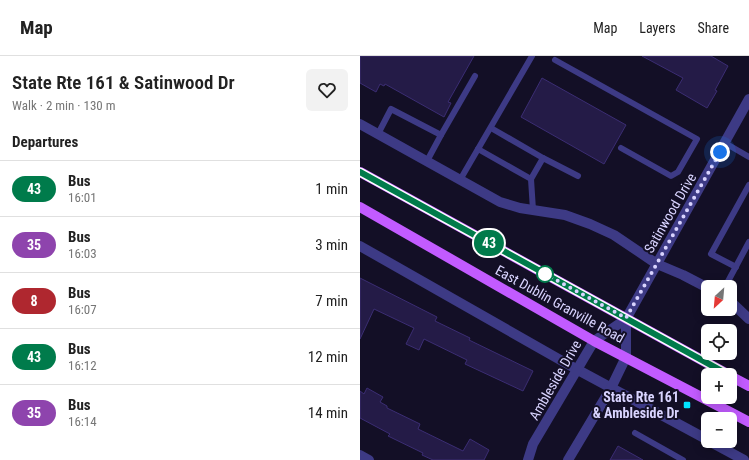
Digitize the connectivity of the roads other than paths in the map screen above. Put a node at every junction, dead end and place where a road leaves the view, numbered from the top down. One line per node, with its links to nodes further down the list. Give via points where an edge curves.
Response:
1 (532, 56): 6 (lane)
2 (555, 60): 10 (lane, via 696,139 678,172 670,176)
3 (475, 76): 8 (lane)
4 (749, 99): 9 (street, Satinwood Drive)
5 (360, 124): 7 (street)
6 (491, 128): 11 (lane); 13 (lane)
7 (378, 134): 8 (lane, via 391,109); 14 (street)
8 (441, 136): 14 (lane)
9 (725, 143): 12 (lane); 24 (street, Satinwood Drive)
10 (621, 148)
11 (478, 149): 17 (lane); 18 (lane)
12 (749, 157)
13 (543, 158): 16 (lane); 18 (lane)
14 (427, 161): 17 (street)
15 (360, 172): 29 (main road, East Dublin Granville Road)
16 (578, 176)
17 (460, 180): 21 (street, via 500,202)
18 (530, 180): 21 (lane)
19 (749, 185): 25 (lane, via 711,254)
20 (360, 207): 31 (main road, East Dublin Granville Road)
21 (533, 210): 24 (street, via 565,215 590,224 614,235)
22 (749, 242): 25 (lane)
23 (360, 246): 34 (street)
24 (656, 264): 27 (street); 29 (street, Satinwood Drive)
25 (736, 267): 26 (lane)
26 (729, 280)
27 (701, 284)
28 (737, 308): 30 (street)
29 (626, 318): 31 (street, Ambleside Drive); 32 (street); 33 (main road, East Dublin Granville Road)
30 (749, 319)
31 (594, 341): 32 (main road, East Dublin Granville Road); 34 (street, Ambleside Drive)
32 (626, 357): 37 (street); 38 (main road, East Dublin Granville Road)
33 (716, 368)
34 (578, 370): 37 (street); 44 (street, Ambleside Drive, via 533,444)
35 (737, 379): 36 (main road, East Dublin Granville Road)
36 (749, 386)
37 (611, 388): 40 (street); 45 (street)
38 (749, 422)
39 (635, 433): 46 (lane)
40 (701, 437)
41 (721, 448): 47 (street)
42 (360, 455): 43 (street)
43 (369, 460)
44 (528, 460)
45 (568, 460)
46 (683, 460)
47 (744, 460)

